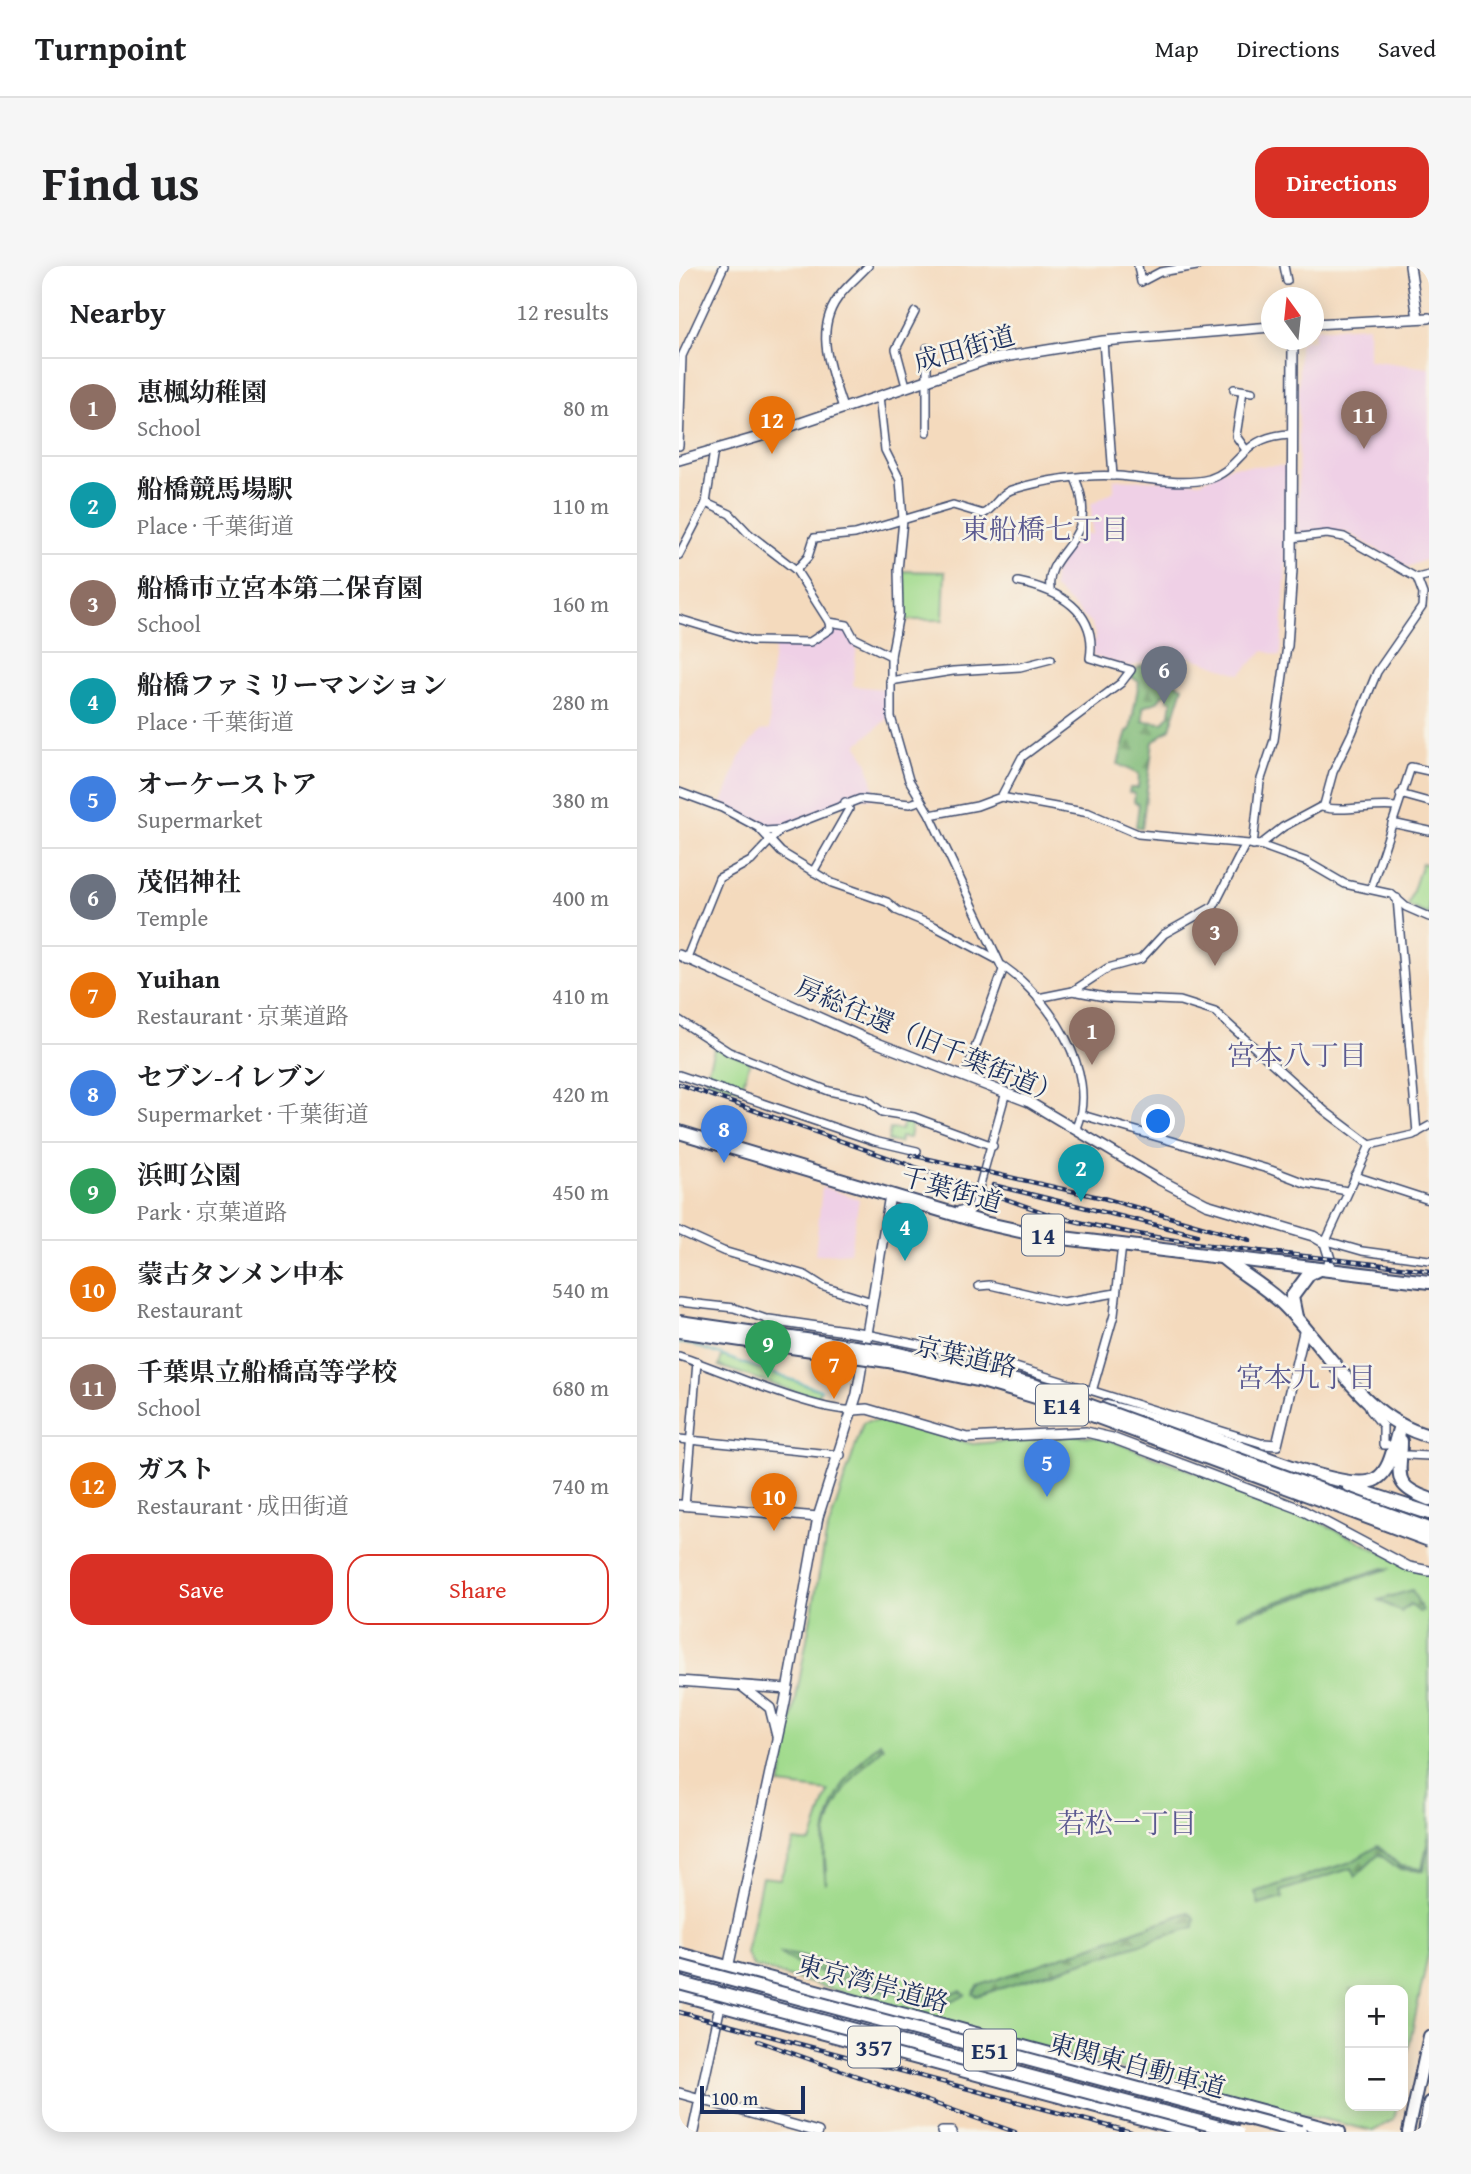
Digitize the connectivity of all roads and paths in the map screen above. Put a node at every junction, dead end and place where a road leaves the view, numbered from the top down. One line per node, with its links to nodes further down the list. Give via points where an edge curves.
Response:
1 (724, 266): 16 (street)
2 (869, 266): 23 (street, via 838,296 827,323 825,341)
3 (1138, 266): 4 (street, via 1141,282 1160,272)
4 (1197, 266)
5 (1284, 266): 7 (street)
6 (1411, 266): 9 (street)
7 (1286, 281)
8 (915, 312): 18 (street, via 896,349)
9 (1418, 318): 10 (street); 11 (street)
10 (1429, 318)
11 (1324, 323)
12 (1261, 328): 13 (street, 成田街道)
13 (1103, 341): 17 (street, 成田街道, via 1013,354); 30 (street)
14 (927, 348): 17 (street)
15 (1293, 350): 25 (street)
16 (680, 356): 26 (street)
17 (926, 379): 18 (street, 成田街道); 24 (street)
18 (906, 386): 22 (street, 成田街道)
19 (1234, 389): 20 (street)
20 (1243, 391): 21 (street); 28 (street, via 1236,436)
21 (1252, 392)
22 (879, 396): 23 (street, 成田街道); 33 (street, via 885,450 900,480)
23 (843, 408): 27 (street, 成田街道)
24 (927, 432)
25 (1291, 434): 28 (street, via 1267,437); 34 (street)
26 (679, 446)
27 (714, 450): 29 (street, 成田街道); 32 (street)
28 (1246, 450): 30 (street, via 1220,474 1201,480)
29 (679, 460)
30 (1114, 476): 31 (street)
31 (1075, 478): 33 (street, via 1009,491 983,514 953,505); 40 (street, via 1082,503 1081,527 1052,573)
32 (706, 503): 35 (street); 36 (street, via 730,514)
33 (903, 520): 36 (street, via 855,534 814,538 808,557); 45 (street, via 899,614)
34 (1292, 537): 38 (street, via 1343,537); 44 (street)
35 (679, 555)
36 (796, 570): 43 (street)
37 (1429, 575): 38 (street)
38 (1417, 578): 41 (street)
39 (1018, 582): 40 (street)
40 (1050, 588): 51 (street, via 1090,626 1090,658 1131,670 1121,683 1022,757)
41 (1425, 593): 55 (street, via 1422,607 1377,673 1332,772)
42 (679, 618): 43 (street, via 753,641 810,642 830,629)
43 (828, 622): 45 (street, via 847,625 854,638)
44 (1287, 646): 63 (street)
45 (891, 656): 47 (street)
46 (1051, 659): 47 (street, via 1020,667)
47 (890, 681): 52 (street, via 891,717)
48 (1429, 771): 50 (street, via 1411,766)
49 (679, 792): 59 (street)
50 (1400, 794): 53 (street); 56 (street)
51 (1001, 797): 57 (street); 63 (street, via 1089,813 1138,834)
52 (919, 801): 54 (street, via 910,804 866,798); 57 (street)
53 (1429, 802)
54 (845, 803): 60 (street); 64 (street, via 849,809)
55 (1322, 807): 56 (street, via 1335,811 1375,804); 63 (street)
56 (1396, 807): 58 (street)
57 (930, 815): 69 (street)
58 (1392, 823): 61 (street); 65 (street)
59 (758, 827): 60 (street); 62 (street)
60 (780, 830): 62 (street)
61 (1429, 831)
62 (769, 842): 64 (street); 68 (street, via 751,861 719,878)
63 (1253, 845): 65 (street, via 1307,862 1345,884); 70 (street, via 1214,906 1164,934 1141,959 1108,968)
64 (813, 872): 69 (street, via 887,902)
65 (1371, 888): 66 (street)
66 (1397, 897): 67 (street, via 1406,907); 80 (street)
67 (1429, 917)
68 (683, 957): 74 (street, 房総往還（旧千葉街道）, via 877,1043)
69 (1000, 963): 71 (street); 74 (street, via 1003,974)
70 (1073, 991): 71 (street); 82 (street, via 1110,998 1180,1000 1215,1012 1325,1111)
71 (1038, 998): 76 (street, via 1073,1056 1083,1096)
72 (679, 1020): 83 (street, via 729,1052 829,1091 866,1099 882,1112 914,1117)
73 (679, 1075): 84 (street)
74 (965, 1076): 75 (street, 房総往還（旧千葉街道）)
75 (1006, 1091): 78 (street, 房総往還（旧千葉街道）); 83 (street)
76 (1082, 1115): 78 (street); 87 (street, via 1305,1183)
77 (1429, 1126): 80 (street)
78 (1076, 1128): 92 (street, 房総往還（旧千葉街道）, via 1206,1204)
79 (679, 1132): 88 (highway, 千葉街道 / 14)
80 (1417, 1133): 82 (street)
81 (907, 1139): 84 (street)
82 (1370, 1145): 86 (street)
83 (993, 1146): 90 (street, via 972,1211 939,1204)
84 (905, 1148): 85 (street)
85 (917, 1151)
86 (1355, 1176): 87 (street); 89 (street)
87 (1347, 1191): 92 (street)
88 (890, 1195): 90 (highway, 千葉街道 / 14); 101 (street)
89 (1429, 1200)
90 (933, 1207): 93 (highway, 千葉街道 / 14, via 1038,1235)
91 (679, 1231): 101 (street, via 723,1251 805,1275 824,1287)
92 (1326, 1242): 95 (street); 96 (street, via 1330,1259)
93 (1122, 1245): 94 (highway, 千葉街道 / 14); 99 (street)
94 (1224, 1259): 96 (highway, 千葉街道 / 14); 104 (highway)
95 (1429, 1260)
96 (1324, 1269): 97 (highway, 千葉街道 / 14); 104 (highway, via 1309,1274 1292,1297)
97 (1429, 1282)
98 (979, 1286): 99 (street, via 1063,1302)
99 (1116, 1293): 109 (street)
100 (679, 1302): 102 (street, via 734,1308)
101 (872, 1302): 106 (street)
102 (769, 1320): 106 (street)
103 (679, 1322): 111 (highway, 京葉道路 / E14, bridge, via 890,1352 996,1375)
104 (1300, 1322): 110 (highway); 117 (street, via 1277,1446)
105 (679, 1331): 128 (highway, 京葉道路 / E14, bridge, via 888,1361 982,1381 1076,1409)
106 (866, 1334): 109 (street, via 942,1347); 112 (street)
107 (679, 1356): 108 (street)
108 (697, 1362): 112 (street, via 817,1404); 116 (street)
109 (1094, 1388): 117 (street)
110 (1367, 1399): 113 (highway); 118 (street, via 1383,1426)
111 (1080, 1400): 122 (highway, bridge, via 1158,1420); 127 (highway, 京葉道路 / E14, bridge)
112 (854, 1410): 119 (street); 129 (street, via 867,1409 967,1438 1086,1432 1112,1438 1298,1508 1409,1567)
113 (1400, 1426): 114 (highway); 122 (highway, via 1388,1465 1374,1480 1350,1483); 123 (highway, via 1401,1482)
114 (1429, 1436)
115 (679, 1439): 116 (street)
116 (691, 1440): 119 (street); 124 (street)
117 (1264, 1444)
118 (1386, 1445)
119 (841, 1455): 126 (street)
120 (1408, 1455): 121 (street)
121 (1429, 1456)
122 (1316, 1474): 125 (highway)
123 (1429, 1499)
124 (682, 1505): 126 (street)
125 (1429, 1513)
126 (818, 1517): 132 (street)
127 (1429, 1529)
128 (1429, 1540)
129 (1429, 1571)
130 (679, 1681): 131 (street)
131 (742, 1686): 132 (street); 133 (street, via 770,1708)
132 (787, 1689): 133 (street)
133 (778, 1738): 136 (street)
134 (679, 1954): 136 (highway, 東京湾岸道路 / 357)
135 (679, 1966): 138 (street, via 698,1979); 146 (highway, 東関東自動車道 / E51, bridge)
136 (730, 1967): 138 (street); 146 (highway, 東京湾岸道路 / 357)
137 (679, 1983): 152 (highway, 東関東自動車道 / E51, bridge)
138 (726, 1986): 140 (street); 142 (street, via 1001,2063)
139 (679, 1994): 140 (highway, 357)
140 (722, 2005): 142 (highway, 357); 144 (street)
141 (1429, 2036): 155 (main road)
142 (1027, 2088): 151 (highway, 357)
143 (679, 2093): 144 (street)
144 (701, 2098): 147 (street); 148 (street)
145 (1429, 2102): 156 (main road)
146 (1303, 2127): 153 (main road); 154 (highway, 東京湾岸道路 / 357)
147 (693, 2132)
148 (818, 2132)
149 (942, 2132): 150 (street)
150 (953, 2132)
151 (1193, 2132)
152 (1238, 2132)
153 (1323, 2132)
154 (1339, 2132)
155 (1408, 2132)
156 (1424, 2132)

